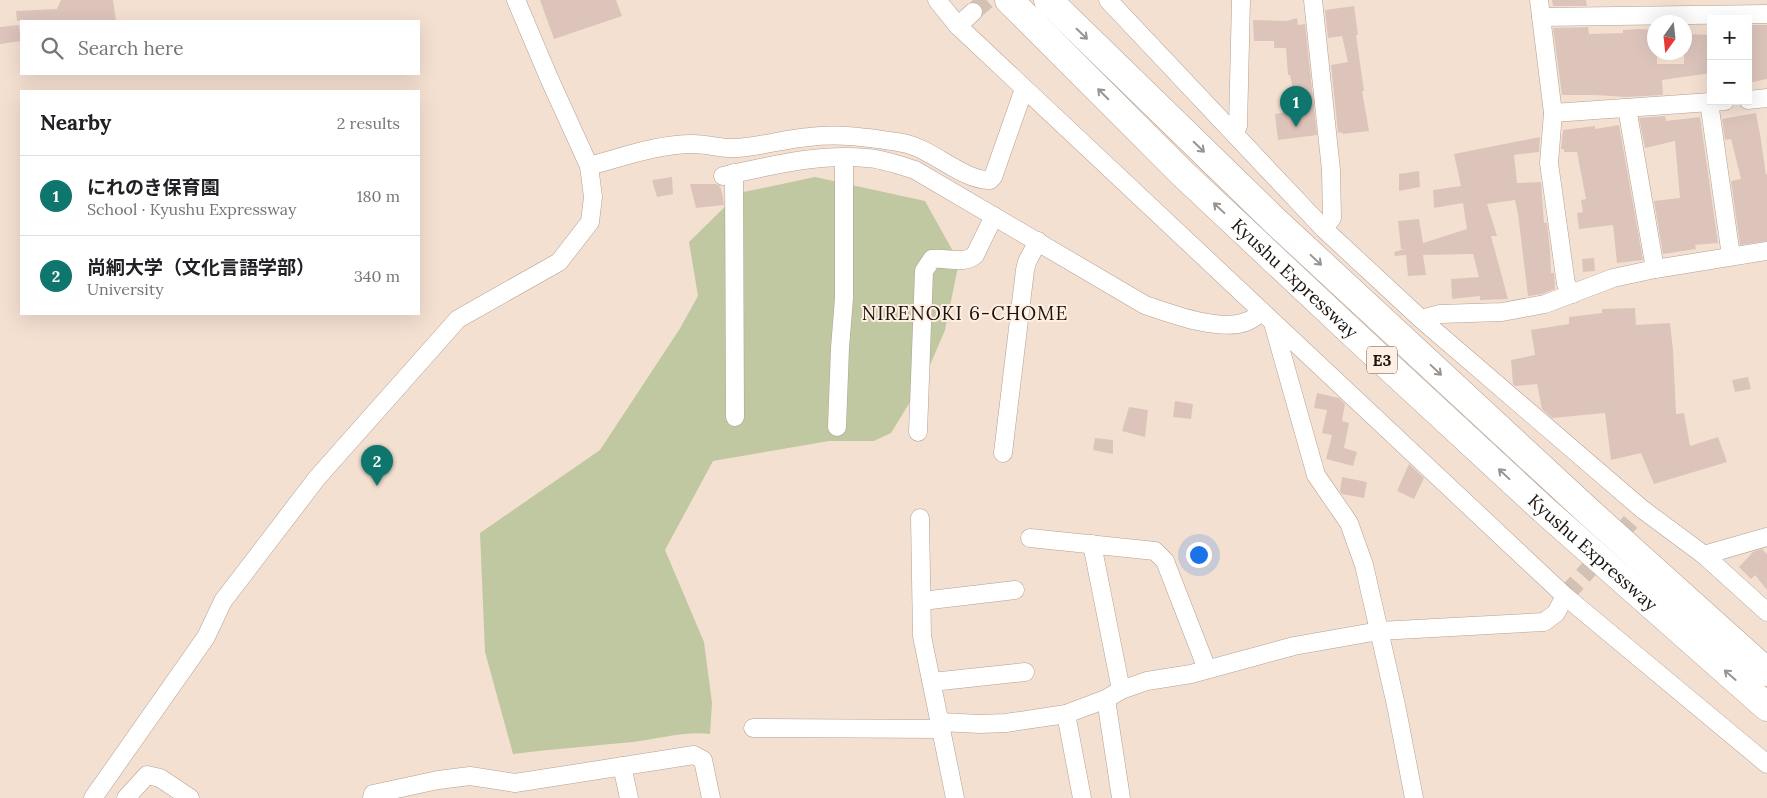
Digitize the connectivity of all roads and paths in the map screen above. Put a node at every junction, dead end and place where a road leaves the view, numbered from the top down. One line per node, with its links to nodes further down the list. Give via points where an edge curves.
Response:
1 (516, 0): 21 (street)
2 (937, 0): 11 (street)
3 (1009, 0): 51 (highway, Kyushu Expressway / E3, one-way to 3, via 1544,510 1368,347 1183,174)
4 (1048, 0): 47 (highway, Kyushu Expressway / E3, one-way to 47, via 1275,221)
5 (1108, 0): 19 (street)
6 (1241, 0): 19 (street, via 1238,126)
7 (1313, 0): 23 (street, via 1331,170 1332,218)
8 (1540, 9): 10 (street); 18 (street)
9 (973, 12): 11 (street)
10 (1767, 14)
11 (958, 26): 12 (street)
12 (1024, 88): 21 (street, via 990,180 973,178 934,155 907,144 841,135 808,136 740,148 677,145); 29 (street)
13 (1767, 98): 14 (street)
14 (1752, 100)
15 (1707, 103): 17 (street)
16 (1717, 105): 26 (street)
17 (1627, 108): 18 (street); 27 (street)
18 (1553, 113): 28 (street, via 1549,163 1566,284)
19 (1234, 133): 23 (street)
20 (844, 158): 22 (street, via 874,159 915,170); 31 (street, via 779,164 728,174); 32 (street, via 844,298)
21 (589, 166): 57 (street, via 593,197 590,222 560,262 458,319 323,471 223,601 206,637)
22 (994, 216): 24 (street); 33 (street, via 971,259 932,259 924,271)
23 (1324, 229): 30 (street)
24 (1038, 241): 29 (street, via 1145,305 1185,319 1207,324 1235,324); 34 (street, via 1025,270)
25 (1767, 251): 26 (street)
26 (1731, 256): 27 (street)
27 (1655, 270): 28 (street, via 1613,278)
28 (1573, 294): 30 (street, via 1545,304 1502,312 1440,314)
29 (1267, 317): 41 (street); 44 (street, via 1316,475 1349,523 1364,566)
30 (1421, 319): 39 (street, via 1642,509)
31 (735, 417)
32 (837, 427)
33 (918, 432)
34 (1003, 453)
35 (920, 518): 42 (street)
36 (1767, 537): 39 (street)
37 (1030, 538): 38 (street)
38 (1092, 544): 45 (street, via 1155,551 1165,561); 49 (street)
39 (1704, 555): 43 (street)
40 (1015, 590): 42 (street)
41 (1565, 596): 44 (street, via 1556,614 1544,622); 55 (street)
42 (922, 601): 48 (street, via 922,636)
43 (1767, 612)
44 (1379, 631): 45 (street, via 1294,646); 66 (street)
45 (1207, 669): 49 (street)
46 (1025, 672): 48 (street)
47 (1767, 672)
48 (932, 682): 53 (street)
49 (1120, 690): 50 (street)
50 (1106, 700): 52 (street); 65 (street)
51 (1767, 707)
52 (1066, 714): 53 (street, via 989,724); 64 (street)
53 (941, 725): 54 (street); 63 (street)
54 (753, 728)
55 (1767, 764)
56 (622, 766): 60 (street, via 515,783 470,776 438,780 373,794); 61 (street); 62 (street, via 694,755 703,760)
57 (93, 798)
58 (126, 798): 59 (street, via 147,775 160,778)
59 (190, 798)
60 (372, 798)
61 (629, 798)
62 (711, 798)
63 (955, 798)
64 (1082, 798)
65 (1121, 798)
66 (1414, 798)

